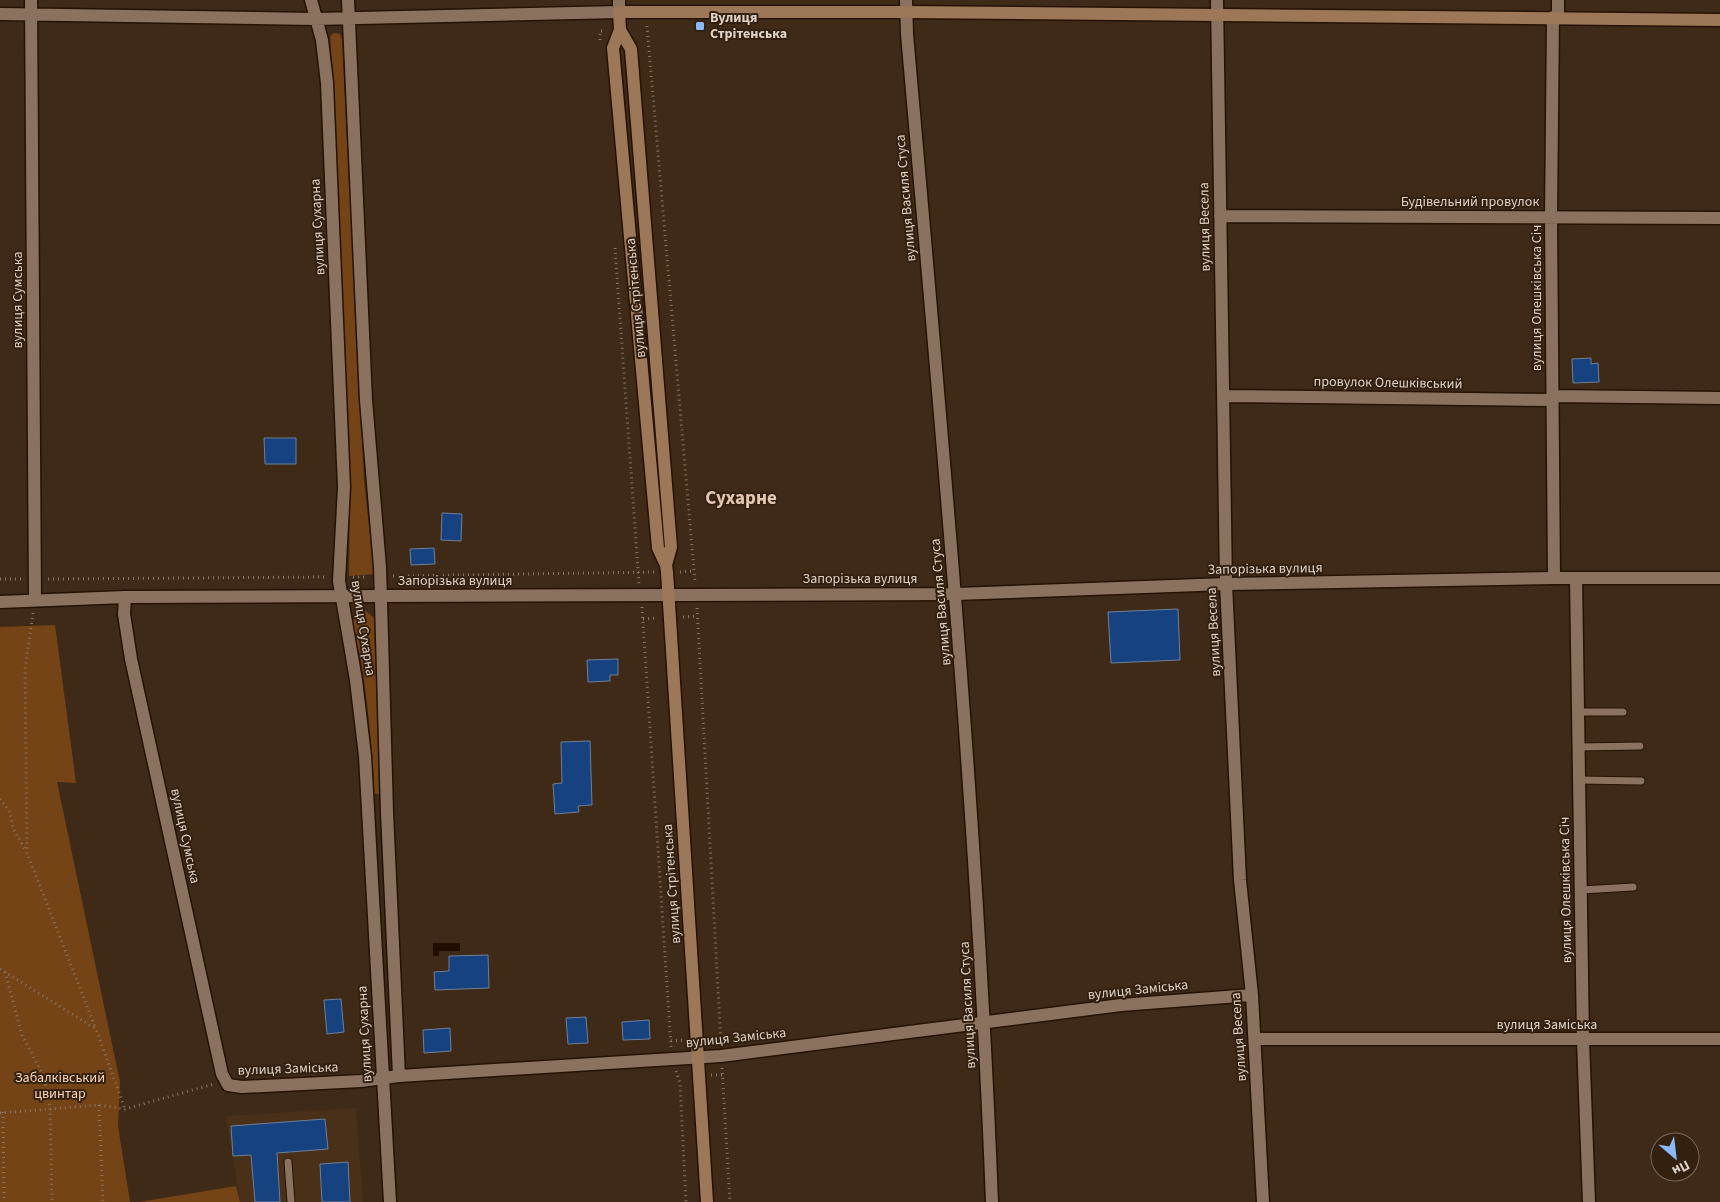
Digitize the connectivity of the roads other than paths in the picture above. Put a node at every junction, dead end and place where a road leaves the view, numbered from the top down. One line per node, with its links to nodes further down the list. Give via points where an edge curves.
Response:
1 (31, 0): 9 (street, вулиця Сумська)
2 (311, 0): 12 (street, вулиця Сухарна)
3 (348, 0): 13 (street, вулиця Сухарна)
4 (1217, 0): 10 (street, вулиця Весела)
5 (1558, 0): 11 (street, вулиця Олешківська Січ)
6 (619, 6): 7 (main road, via 646,12); 13 (street); 26 (main road, вулиця Стрітенська, via 620,30 631,49 671,547 666,568)
7 (906, 6): 10 (main road); 25 (street, вулиця Василя Стуса)
8 (0, 14): 9 (street)
9 (31, 14): 12 (street); 30 (street, вулиця Сумська)
10 (1218, 15): 11 (main road); 15 (street, вулиця Весела)
11 (1556, 17): 14 (main road); 16 (street, вулиця Олешківська Січ)
12 (315, 19): 13 (street); 27 (street, вулиця Сухарна, via 322,40 327,83 344,487)
13 (350, 19): 28 (street, вулиця Сухарна, via 366,400)
14 (1720, 20)
15 (1220, 216): 16 (street, Будівельний провулок); 18 (street, вулиця Весела)
16 (1551, 218): 17 (street, Будівельний провулок); 19 (street, вулиця Олешківська Січ)
17 (1720, 218)
18 (1223, 396): 19 (street, провулок Олешківський); 24 (street, вулиця Весела)
19 (1552, 398): 20 (street, провулок Олешківський); 21 (street, вулиця Олешківська Січ)
20 (1720, 398)
21 (1554, 578): 22 (street, Запорізька вулиця); 24 (street, Запорізька вулиця)
22 (1576, 578): 23 (street, Запорізька вулиця); 32 (street, вулиця Олешківська Січ)
23 (1720, 578)
24 (1226, 584): 25 (street, Запорізька вулиця); 42 (street, вулиця Весела, via 1240,880)
25 (956, 594): 26 (street, Запорізька вулиця); 43 (street, вулиця Василя Стуса)
26 (668, 595): 28 (street, Запорізька вулиця); 47 (main road, вулиця Стрітенська)
27 (342, 596): 28 (street, Запорізька вулиця); 29 (street, Запорізька вулиця); 38 (street, вулиця Сухарна, via 357,690)
28 (380, 596): 39 (street, вулиця Сухарна)
29 (125, 598): 30 (street, Запорізька вулиця); 50 (street, вулиця Сумська, via 124,614 131,659)
30 (35, 600): 31 (street, Запорізька вулиця)
31 (0, 602)
32 (1578, 712): 33 (lane); 35 (street, вулиця Олешківська Січ)
33 (1623, 712)
34 (1640, 746): 35 (lane)
35 (1578, 747): 36 (street, вулиця Олешківська Січ)
36 (1579, 780): 37 (lane); 41 (street, вулиця Олешківська Січ)
37 (1641, 781)
38 (370, 812): 39 (lane); 49 (street, вулиця Сухарна)
39 (387, 812): 48 (street, вулиця Сухарна)
40 (1633, 887): 41 (lane)
41 (1581, 890): 46 (street, вулиця Олешківська Січ)
42 (1252, 995): 43 (street, вулиця Заміська, via 1121,1005); 45 (street, вулиця Весела)
43 (986, 1024): 47 (street, вулиця Заміська); 55 (street, вулиця Василя Стуса)
44 (1720, 1038): 46 (street, вулиця Заміська)
45 (1254, 1039): 46 (street, вулиця Заміська); 56 (street, вулиця Весела)
46 (1583, 1040): 57 (street, вулиця Олешківська Січ)
47 (699, 1057): 48 (street, вулиця Заміська); 54 (main road, вулиця Стрітенська)
48 (399, 1076): 49 (street, вулиця Заміська)
49 (382, 1078): 50 (street, вулиця Заміська, via 242,1087 228,1085); 53 (street, вулиця Сухарна)
50 (224, 1081)
51 (288, 1162): 52 (lane)
52 (291, 1202)
53 (390, 1202)
54 (707, 1202)
55 (992, 1202)
56 (1263, 1202)
57 (1589, 1202)

